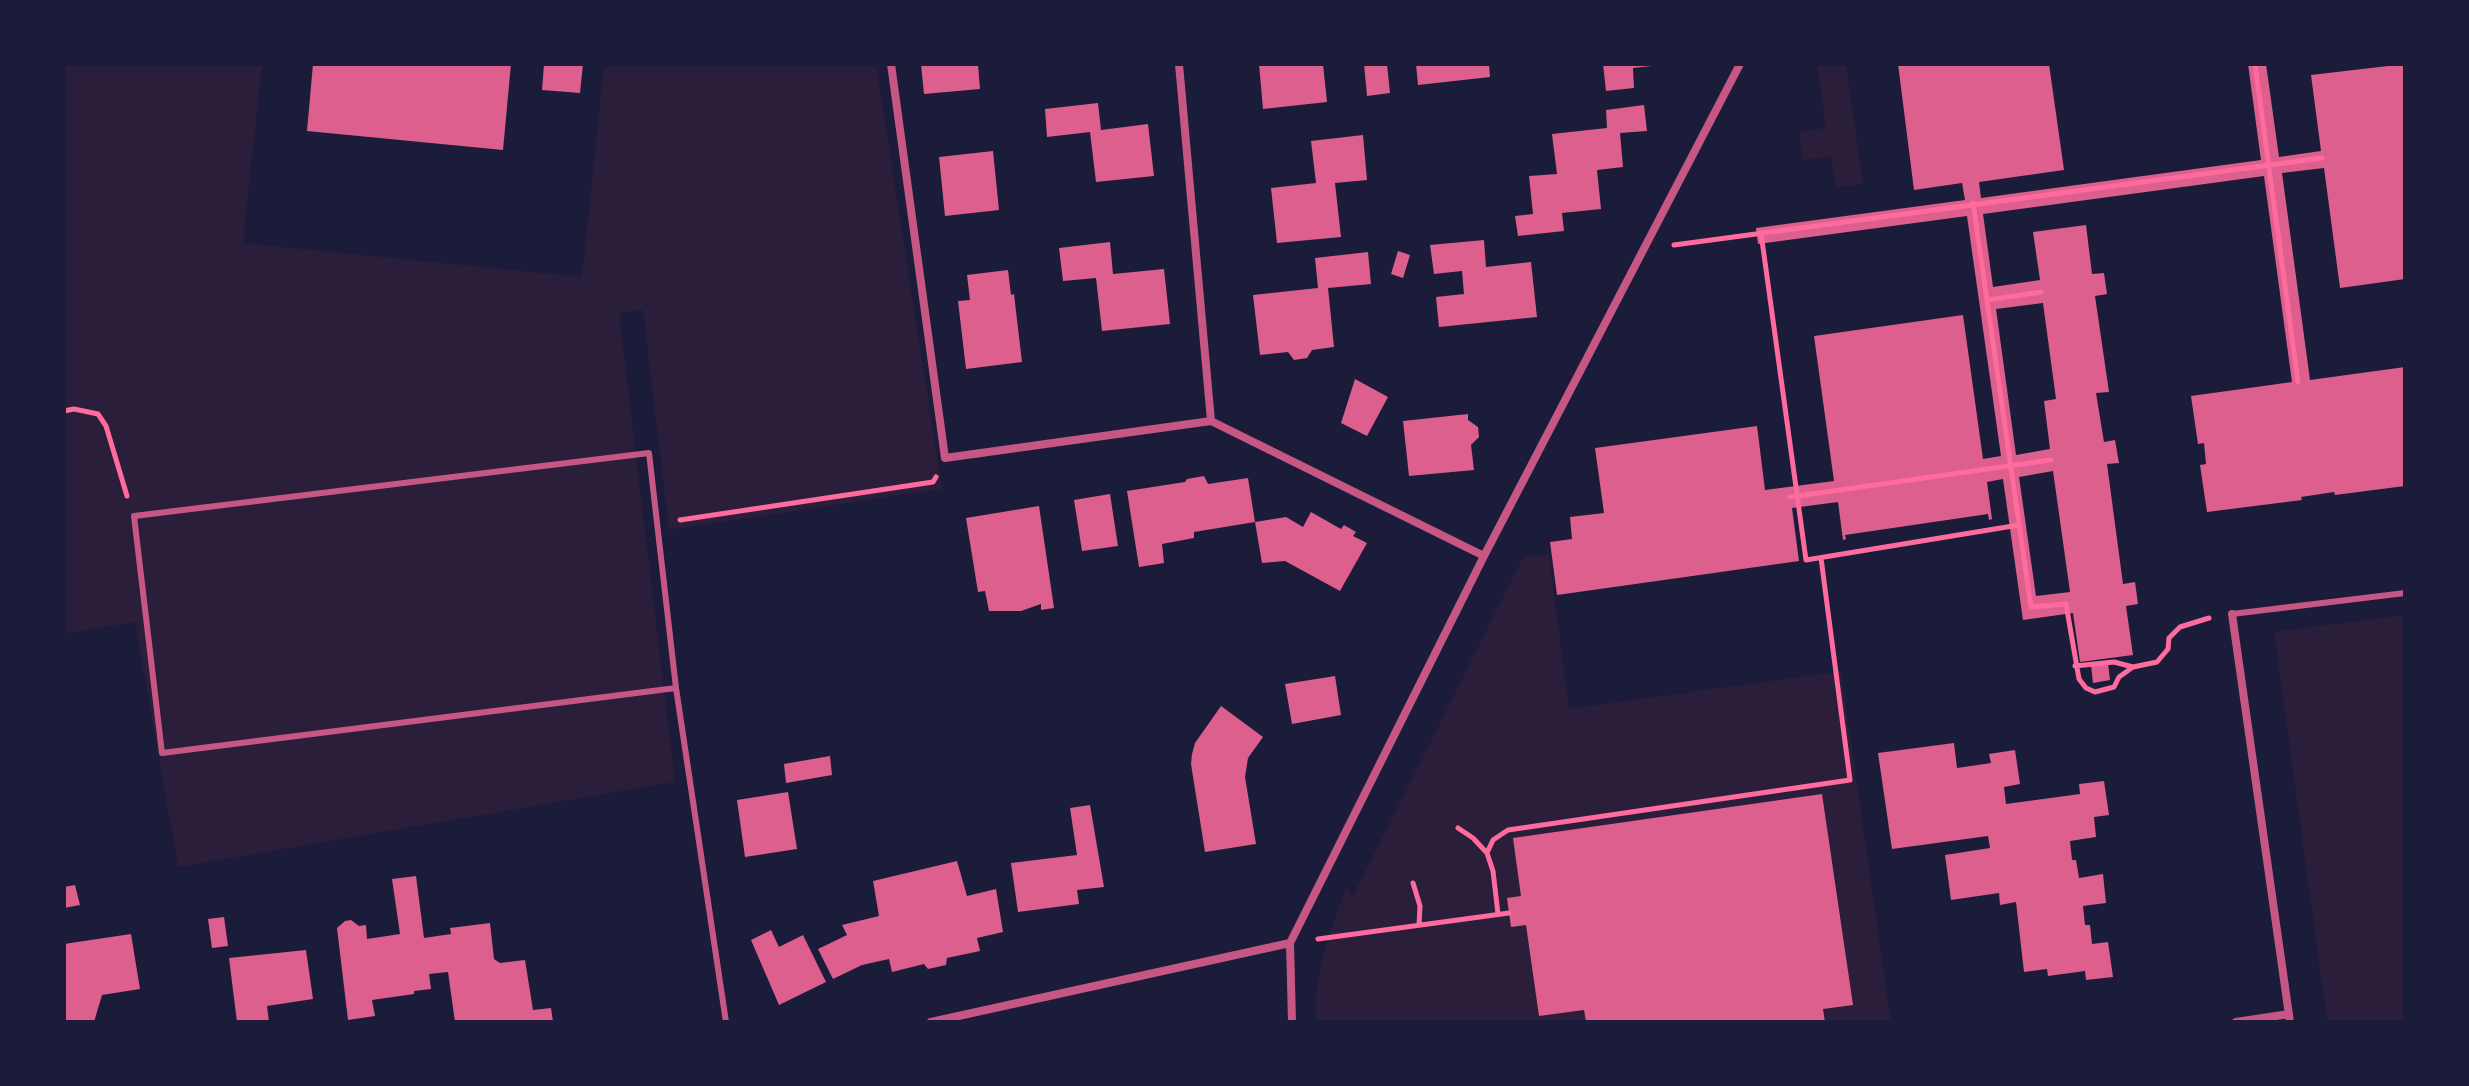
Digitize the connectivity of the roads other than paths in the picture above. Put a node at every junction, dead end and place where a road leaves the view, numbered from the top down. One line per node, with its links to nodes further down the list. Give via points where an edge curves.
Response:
1 (891, 64): 4 (street, via 945,458)
2 (1179, 64): 4 (street)
3 (1740, 64): 5 (street)
4 (1211, 421): 5 (street)
5 (1484, 556): 9 (street)
6 (2405, 593): 7 (lane)
7 (2232, 614): 10 (street)
8 (676, 688): 8 (lane, via 649,453 134,516 162,753); 11 (lane)
9 (1290, 943): 12 (street); 13 (street)
10 (2290, 1018): 14 (street)
11 (726, 1022)
12 (931, 1022)
13 (1292, 1022)
14 (2236, 1022)

